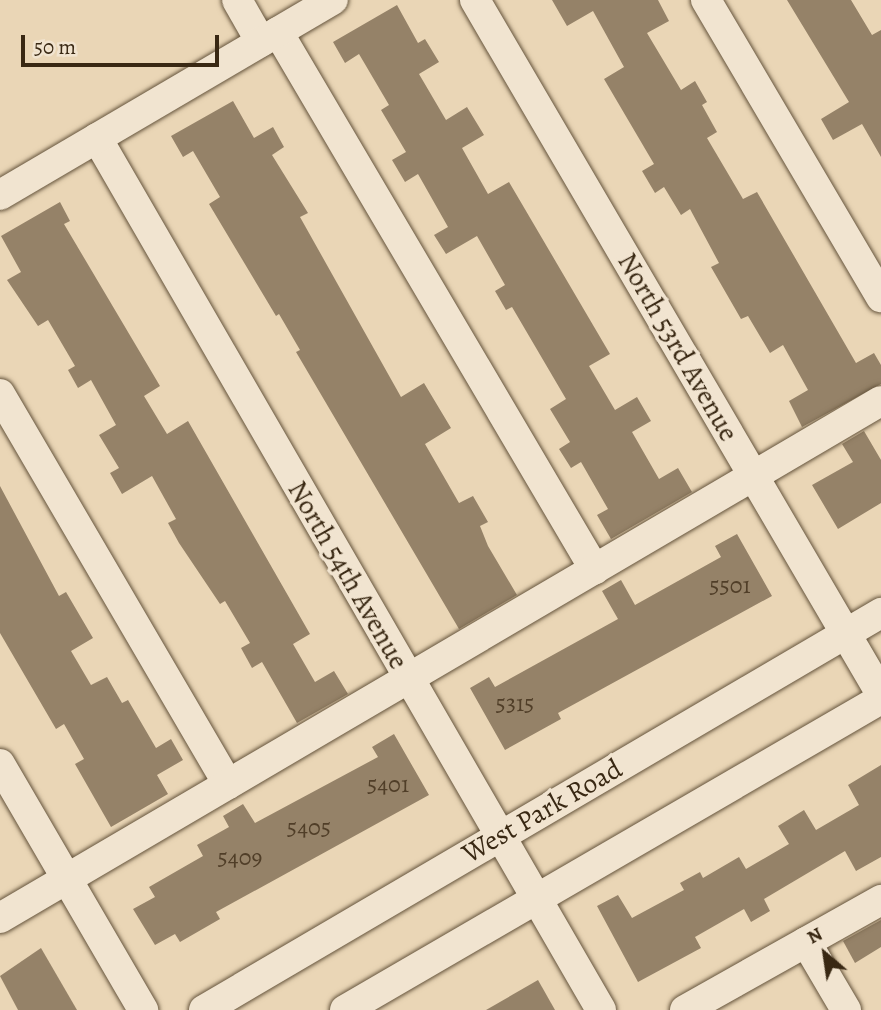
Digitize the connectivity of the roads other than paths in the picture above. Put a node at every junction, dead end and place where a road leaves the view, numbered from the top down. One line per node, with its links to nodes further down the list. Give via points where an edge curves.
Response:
1 (237, 0): 5 (street)
2 (333, 0): 5 (street)
3 (475, 0): 11 (street, North 53rd Avenue)
4 (706, 0): 8 (street)
5 (270, 37): 6 (street); 12 (street)
6 (97, 138): 7 (street); 15 (street, North 54th Avenue)
7 (0, 195)
8 (881, 297)
9 (0, 394): 18 (street)
10 (881, 401): 11 (street)
11 (755, 478): 12 (street); 14 (street, North 53rd Avenue)
12 (595, 570): 15 (street)
13 (881, 613): 14 (street, West Park Road)
14 (846, 634): 16 (street, North 53rd Avenue); 19 (street, West Park Road)
15 (408, 679): 18 (street); 19 (street, North 54th Avenue)
16 (881, 696): 21 (street)
17 (0, 764): 20 (street)
18 (228, 784): 20 (street)
19 (499, 836): 21 (street, North 54th Avenue); 26 (street, West Park Road)
20 (67, 879): 23 (street); 25 (street)
21 (535, 899): 27 (street); 28 (street, North 54th Avenue)
22 (881, 900): 24 (street)
23 (0, 918)
24 (806, 942): 29 (street); 30 (street)
25 (143, 1010)
26 (204, 1010)
27 (345, 1010)
28 (601, 1010)
29 (685, 1010)
30 (846, 1010)

